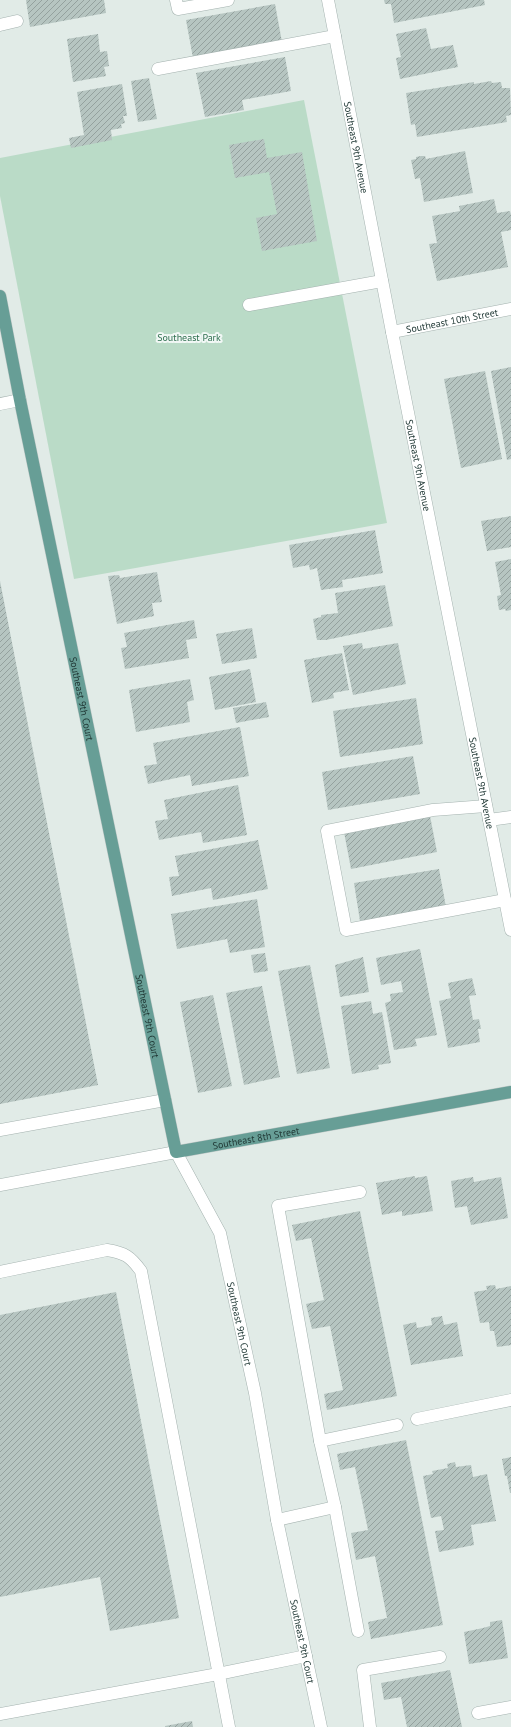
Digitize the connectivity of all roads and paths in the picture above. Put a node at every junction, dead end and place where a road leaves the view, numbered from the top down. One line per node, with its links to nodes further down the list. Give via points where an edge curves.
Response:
1 (176, 0): 2 (street, via 178,9)
2 (228, 0)
3 (328, 0): 6 (street, Southeast 9th Avenue)
4 (17, 21): 5 (street)
5 (0, 25)
6 (336, 36): 7 (street); 8 (street, Southeast 9th Avenue)
7 (158, 69)
8 (382, 281): 10 (street); 12 (street, Southeast 9th Avenue)
9 (0, 296): 13 (main road, Southeast 9th Court)
10 (249, 305)
11 (511, 310): 12 (street, Southeast 10th Street)
12 (392, 332): 15 (street, Southeast 9th Avenue)
13 (20, 400): 14 (street); 21 (main road, Southeast 9th Court)
14 (0, 404)
15 (486, 806): 17 (street, Southeast 9th Avenue); 18 (street, via 433,810 327,831 346,930)
16 (511, 817): 17 (street)
17 (489, 820): 18 (street, Southeast 9th Avenue)
18 (505, 900): 19 (street, Southeast 9th Avenue)
19 (511, 930)
20 (511, 1092): 23 (main road, Southeast 8th Street)
21 (165, 1100): 22 (street); 23 (main road, Southeast 9th Court)
22 (0, 1130)
23 (176, 1152): 24 (street, Southeast 8th Street); 32 (street, Southeast 9th Court, via 220,1233 255,1393)
24 (0, 1185)
25 (360, 1192): 30 (street, via 278,1206)
26 (0, 1272): 36 (street, via 107,1250 123,1253 133,1260 140,1271)
27 (511, 1400): 28 (street)
28 (417, 1419)
29 (397, 1425): 30 (street)
30 (320, 1441): 31 (street)
31 (335, 1507): 32 (street); 33 (street)
32 (277, 1520): 34 (street, Southeast 9th Court)
33 (358, 1632)
34 (306, 1656): 36 (street); 41 (street, Southeast 9th Court)
35 (440, 1658): 42 (street, via 363,1670)
36 (218, 1674): 39 (street); 40 (street)
37 (511, 1707): 38 (street)
38 (478, 1713)
39 (0, 1714)
40 (229, 1727)
41 (320, 1727)
42 (370, 1727)

